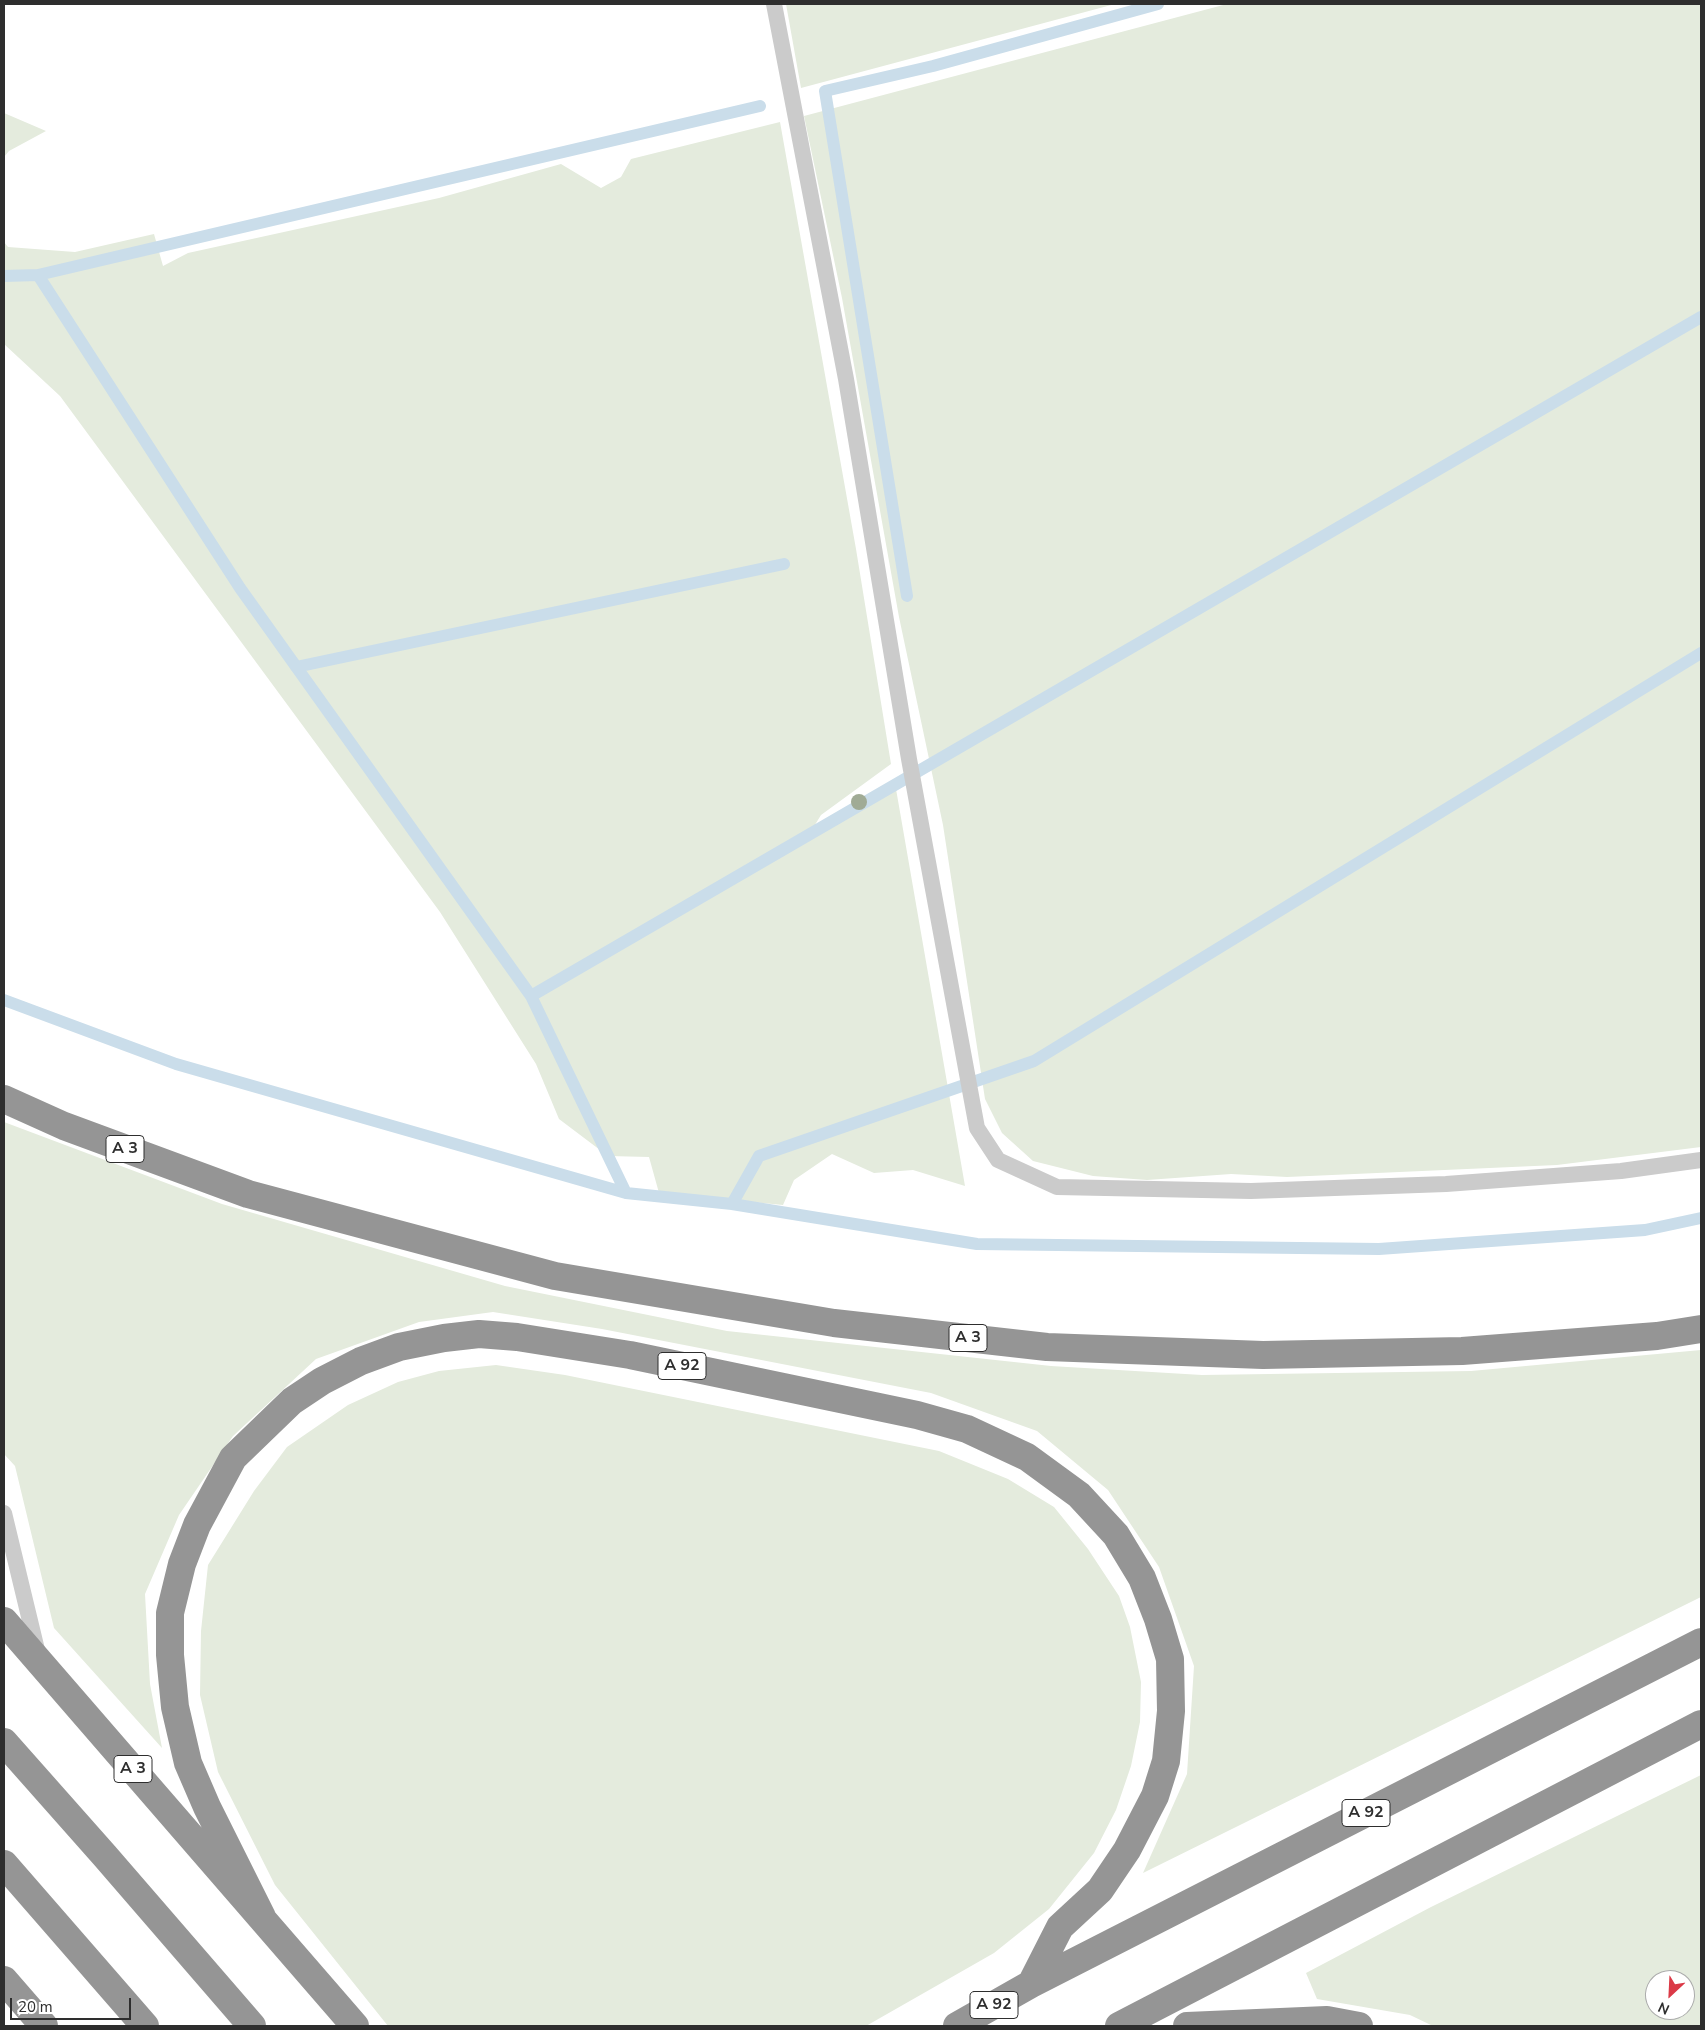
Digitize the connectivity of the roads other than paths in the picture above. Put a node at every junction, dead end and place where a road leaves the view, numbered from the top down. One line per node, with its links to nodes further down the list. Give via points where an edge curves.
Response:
1 (774, 4): 3 (lane, via 846,379 909,759 977,1128 998,1160 1057,1187 1251,1191 1446,1184 1621,1171)
2 (4, 1099): 4 (highway, A 3, via 64,1126 248,1194 555,1276 834,1323 1047,1347 1264,1356 1462,1351 1657,1336)
3 (1701, 1160)
4 (1701, 1328)
5 (4, 1513): 8 (lane)
6 (4, 1621): 8 (highway, A 3)
7 (1701, 1642): 14 (highway, A 92)
8 (40, 1661): 12 (highway, A 3)
9 (1701, 1724): 20 (highway)
10 (4, 1742): 17 (highway)
11 (4, 1864): 16 (highway)
12 (262, 1917): 14 (highway, A 92, via 188,1763 175,1707 170,1613 182,1564 197,1525 233,1458 292,1402 322,1381 361,1361 399,1347 478,1334 517,1337 649,1359 916,1415 967,1429 1026,1457 1079,1495 1116,1535 1142,1578 1170,1659 1171,1711 1166,1761 1156,1796 1128,1850 1100,1890 1060,1927); 18 (highway, A 3)
13 (4, 1980): 15 (highway)
14 (1031, 1984): 19 (highway, A 92)
15 (44, 2026)
16 (145, 2026)
17 (252, 2026)
18 (355, 2026)
19 (957, 2026)
20 (1119, 2026)
21 (1187, 2026): 22 (highway, via 1327,2020)
22 (1359, 2026)

